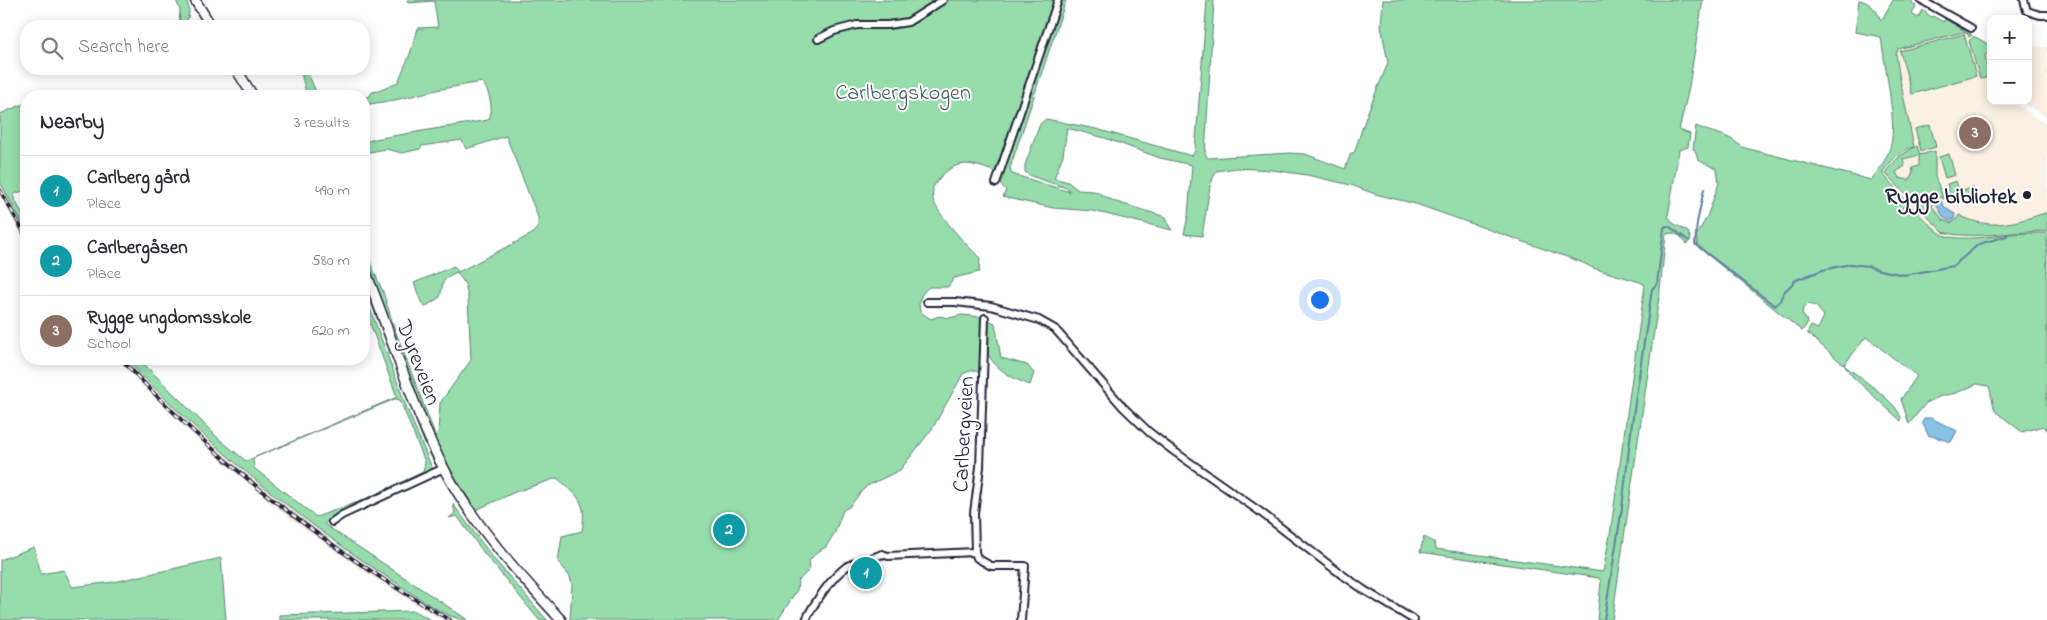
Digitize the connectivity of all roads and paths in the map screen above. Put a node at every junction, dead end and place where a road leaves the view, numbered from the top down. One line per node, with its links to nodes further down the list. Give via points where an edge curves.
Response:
1 (195, 0): 7 (main road)
2 (943, 0): 9 (street, via 908,22 857,25)
3 (1058, 0): 12 (street)
4 (1921, 0): 8 (street)
5 (2024, 0): 6 (street, via 2026,11)
6 (2047, 15)
7 (207, 20)
8 (1971, 28)
9 (818, 39)
10 (240, 75): 11 (main road)
11 (249, 90)
12 (996, 183)
13 (370, 284): 16 (main road, Dyreveien)
14 (928, 302): 22 (street, via 991,306 1038,320 1055,329 1149,432 1337,571)
15 (985, 318): 18 (street, Carlbergveien, via 980,467 974,512)
16 (444, 468): 17 (street); 19 (main road, Dyreveien, via 484,529)
17 (332, 522)
18 (975, 552): 20 (street, via 882,554 854,563 831,582); 21 (street, via 977,558 991,566 1025,566)
19 (561, 620)
20 (806, 620)
21 (1021, 620)
22 (1414, 620)

